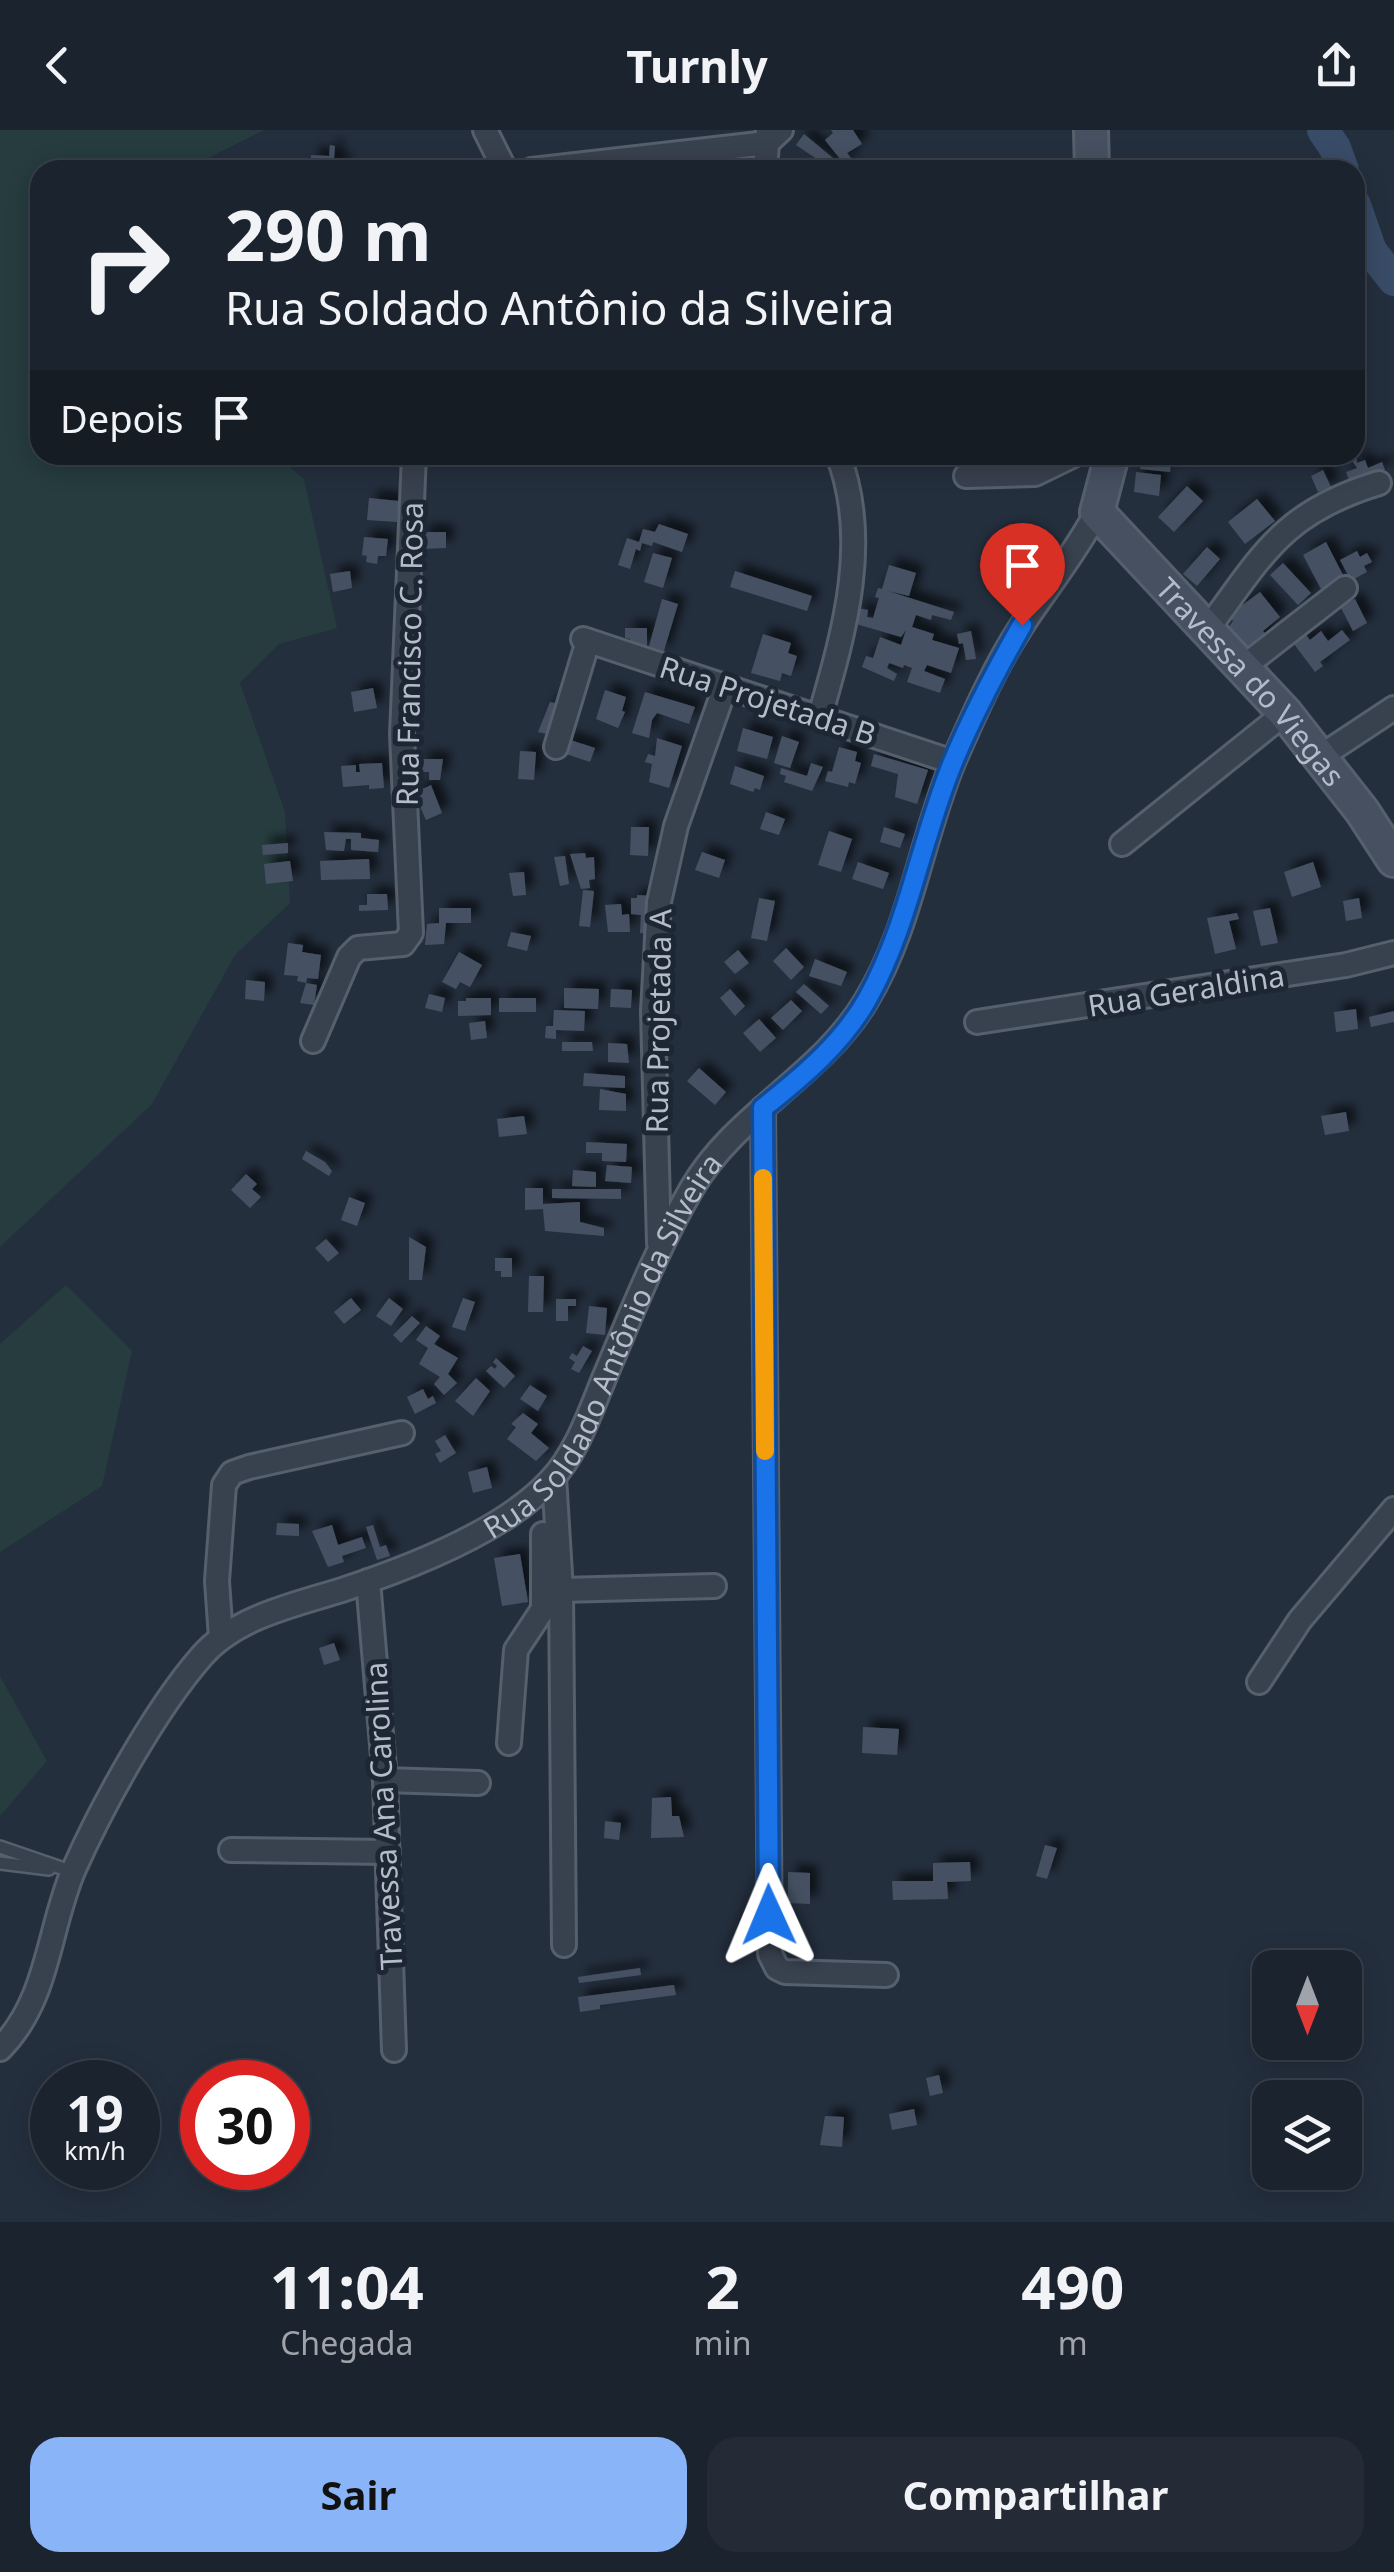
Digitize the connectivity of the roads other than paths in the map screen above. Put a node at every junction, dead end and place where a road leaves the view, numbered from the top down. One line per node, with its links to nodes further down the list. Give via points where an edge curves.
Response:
1 (486, 130): 4 (street)
2 (1091, 130): 7 (street)
3 (772, 134): 5 (street); 6 (street)
4 (500, 160)
5 (599, 160)
6 (768, 160)
7 (1092, 160)
8 (414, 465): 29 (street, Rua Francisco C. Rosa, via 402,734 412,922 403,944 358,948 349,957)
9 (842, 465): 21 (street, via 854,517 850,598)
10 (1053, 465): 12 (street, via 1034,474)
11 (1109, 465): 14 (street, Rua Soldado Antônio da Silveira)
12 (966, 476)
13 (1379, 483): 16 (street, via 1341,494 1297,520 1270,545)
14 (1097, 512): 16 (street, Travessa do Viegas); 24 (street, Rua Soldado Antônio da Silveira, via 1022,625)
15 (1345, 588): 17 (street)
16 (1207, 630): 17 (street, Travessa do Viegas)
17 (1242, 668): 20 (street, Travessa do Viegas)
18 (725, 686): 21 (street, Rua Projetada B); 22 (street, Rua Projetada B, via 586,640); 31 (street, Rua Projetada A, via 676,826 658,902 653,1011)
19 (1394, 708): 23 (street)
20 (1285, 713): 23 (street, Travessa do Viegas); 25 (street)
21 (820, 716): 24 (street, Rua Projetada B)
22 (556, 747)
23 (1320, 757): 26 (street, Travessa do Viegas)
24 (953, 762): 30 (street, Rua Soldado Antônio da Silveira, via 892,947 866,1001 828,1052)
25 (1122, 844)
26 (1394, 860)
27 (1394, 953): 28 (street, Rua Geraldina)
28 (977, 1022)
29 (313, 1041)
30 (763, 1108): 31 (street, Rua Soldado Antônio da Silveira, via 719,1151); 49 (street, via 770,1954 784,1972)
31 (659, 1246): 33 (street, Rua Soldado Antônio da Silveira, via 580,1435)
32 (402, 1433): 38 (street, via 250,1467 227,1479 218,1582)
33 (548, 1484): 35 (street, Rua Soldado Antônio da Silveira, via 516,1514); 37 (street); 40 (street, via 542,1609 516,1650)
34 (1394, 1509): 39 (street, via 1300,1620)
35 (368, 1581): 38 (street, Rua Soldado Antônio da Silveira, via 266,1614); 41 (street, Travessa Ana Carolina)
36 (714, 1586): 37 (street)
37 (561, 1590): 48 (street)
38 (221, 1638): 47 (street, Rua Soldado Antônio da Silveira, via 168,1698)
39 (1259, 1682)
40 (509, 1743)
41 (385, 1780): 42 (street); 45 (street, Travessa Ana Carolina)
42 (478, 1783)
43 (0, 1847): 47 (lane)
44 (231, 1850): 45 (street)
45 (388, 1852): 51 (street, Travessa Ana Carolina)
46 (0, 1863): 47 (lane)
47 (73, 1872): 50 (street, Rua Soldado Antônio da Silveira, via 42,1981 17,2032)
48 (564, 1944)
49 (886, 1975)
50 (0, 2049)
51 (394, 2050)

